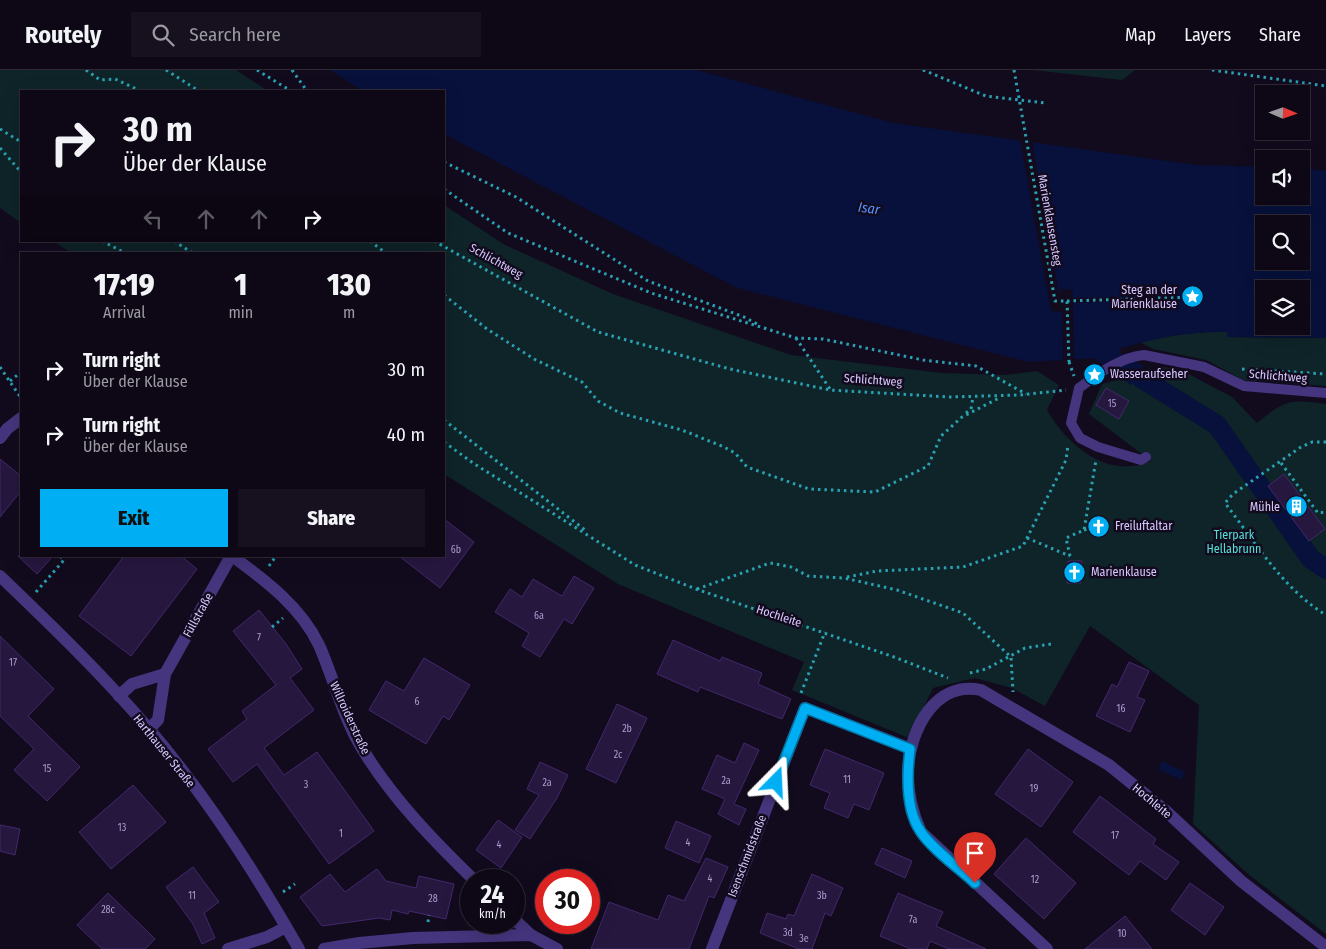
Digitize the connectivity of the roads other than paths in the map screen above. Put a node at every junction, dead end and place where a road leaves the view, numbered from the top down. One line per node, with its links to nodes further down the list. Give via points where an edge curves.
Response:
1 (1326, 393): 4 (lane, Schlichtweg, via 1244,386 1204,367 1144,355 1134,356 1078,388 1071,423 1080,438 1098,447 1141,460)
2 (20, 419): 3 (street)
3 (0, 438)
4 (1146, 457)
5 (230, 557): 8 (street, Füllstraße)
6 (232, 557): 12 (street, Willroiderstraße, via 269,584 294,610 318,644 362,750 410,814)
7 (0, 576): 9 (street, Harthauser Straße)
8 (165, 674): 9 (street, via 132,684); 10 (street, Füllstraße, via 158,720)
9 (119, 696): 10 (street, Harthauser Straße)
10 (149, 729): 13 (street, Harthauser Straße, via 225,832)
11 (910, 749): 16 (street, Hochleite, via 935,701 959,689 981,690 1109,765 1167,812 1241,881); 21 (street, Isenschmidstraße, via 805,708); 22 (street, via 908,770 912,811 921,832)
12 (463, 869)
13 (286, 927): 17 (street, via 267,937); 18 (street, Harthauser Straße)
14 (525, 929): 15 (street)
15 (531, 935): 19 (street, via 413,938); 20 (street)
16 (1326, 947)
17 (228, 949)
18 (299, 949)
19 (324, 949)
20 (557, 949)
21 (712, 949)
22 (1047, 949)

